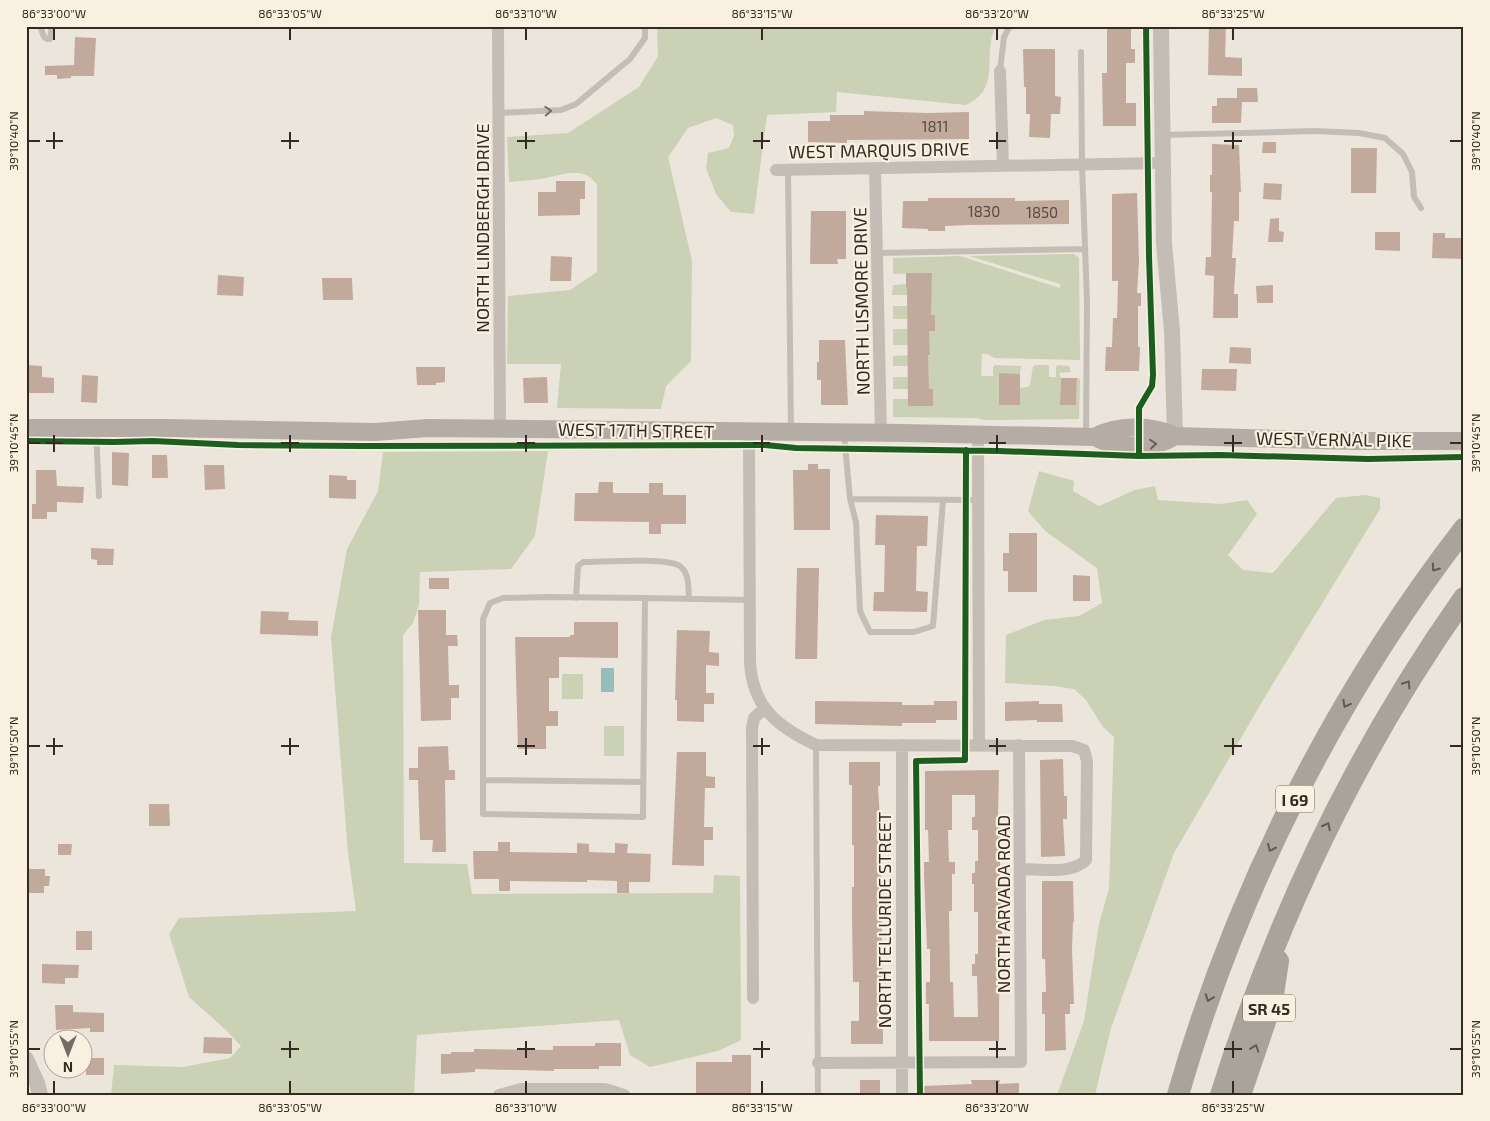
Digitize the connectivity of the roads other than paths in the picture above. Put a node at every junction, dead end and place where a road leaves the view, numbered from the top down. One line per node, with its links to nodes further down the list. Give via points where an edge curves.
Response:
1 (40, 26): 2 (lane, via 47,39)
2 (52, 26)
3 (498, 26): 9 (street, NORTH LINDBERGH DRIVE)
4 (645, 26): 9 (lane, one-way to 4, via 561,110 576,104 630,59 645,38)
5 (1010, 26): 8 (lane, via 1004,37)
6 (1160, 26): 10 (street)
7 (1081, 52): 12 (lane)
8 (1000, 72): 13 (street)
9 (499, 113): 21 (street, NORTH LINDBERGH DRIVE)
10 (1162, 135): 11 (street); 16 (lane, via 1315,131 1385,138 1403,154 1412,172 1414,197)
11 (1162, 163): 12 (street, WEST MARQUIS DRIVE); 28 (street)
12 (1082, 164): 13 (street, WEST MARQUIS DRIVE); 17 (lane)
13 (1003, 166): 14 (street, WEST MARQUIS DRIVE)
14 (876, 168): 15 (street, WEST MARQUIS DRIVE); 18 (street, NORTH LISMORE DRIVE)
15 (782, 170): 23 (lane)
16 (1421, 208)
17 (1085, 249): 18 (lane); 27 (lane)
18 (878, 253): 25 (street, NORTH LISMORE DRIVE)
19 (26, 428): 20 (main road, WEST 17TH STREET)
20 (96, 429): 21 (main road, WEST 17TH STREET, via 375,432 428,428); 30 (lane)
21 (500, 429): 22 (main road, WEST 17TH STREET)
22 (749, 432): 23 (main road, WEST 17TH STREET); 39 (street)
23 (791, 432): 24 (main road, WEST 17TH STREET)
24 (844, 432): 25 (main road, WEST 17TH STREET); 31 (lane)
25 (881, 433): 26 (main road, WEST 17TH STREET)
26 (978, 434): 27 (main road, WEST 17TH STREET); 33 (street)
27 (1091, 436): 28 (main road, WEST 17TH STREET, via 1124,428 1158,429)
28 (1175, 436): 29 (main road, WEST VERNAL PIKE)
29 (1464, 441)
30 (99, 496)
31 (850, 499): 32 (lane); 32 (lane, via 856,522 860,611 870,632 914,632 933,626)
32 (943, 500): 33 (lane)
33 (979, 500): 43 (street)
34 (1464, 529): 58 (highway, I 69, one-way to 58, via 1414,597 1355,689 1286,816 1228,948)
35 (576, 598): 36 (lane); 38 (lane, via 578,566 583,562 660,561 679,566 688,577); 45 (lane, via 503,598 490,603 483,619)
36 (645, 598): 38 (lane); 46 (lane)
37 (1464, 598): 48 (highway, I 69, one-way to 37, via 1346,789 1413,674)
38 (689, 599): 39 (lane)
39 (750, 600): 40 (street, via 751,675)
40 (765, 708): 41 (street, via 782,726); 49 (street, via 754,718 752,728)
41 (816, 745): 42 (street); 52 (lane)
42 (902, 745): 43 (street); 51 (street, NORTH TELLURIDE STREET)
43 (979, 745): 44 (street)
44 (1019, 745): 47 (street, NORTH ARVADA ROAD); 47 (street, via 1072,746 1084,750 1087,761 1086,860 1079,867 1068,869)
45 (483, 780): 46 (lane); 46 (lane, via 483,814 643,817)
46 (644, 782)
47 (1020, 869): 51 (street, NORTH ARVADA ROAD, via 1022,1062)
48 (1285, 918): 59 (highway, I 69); 60 (highway, SR 45, one-way to 48, via 1272,1001)
49 (753, 998)
50 (26, 1060): 53 (street)
51 (902, 1062): 52 (street); 57 (street, NORTH TELLURIDE STREET)
52 (818, 1063): 56 (lane)
53 (40, 1095)
54 (500, 1095): 55 (street, via 521,1089 605,1089)
55 (624, 1095)
56 (818, 1095)
57 (902, 1095)
58 (1178, 1095)
59 (1221, 1095)
60 (1240, 1095)

